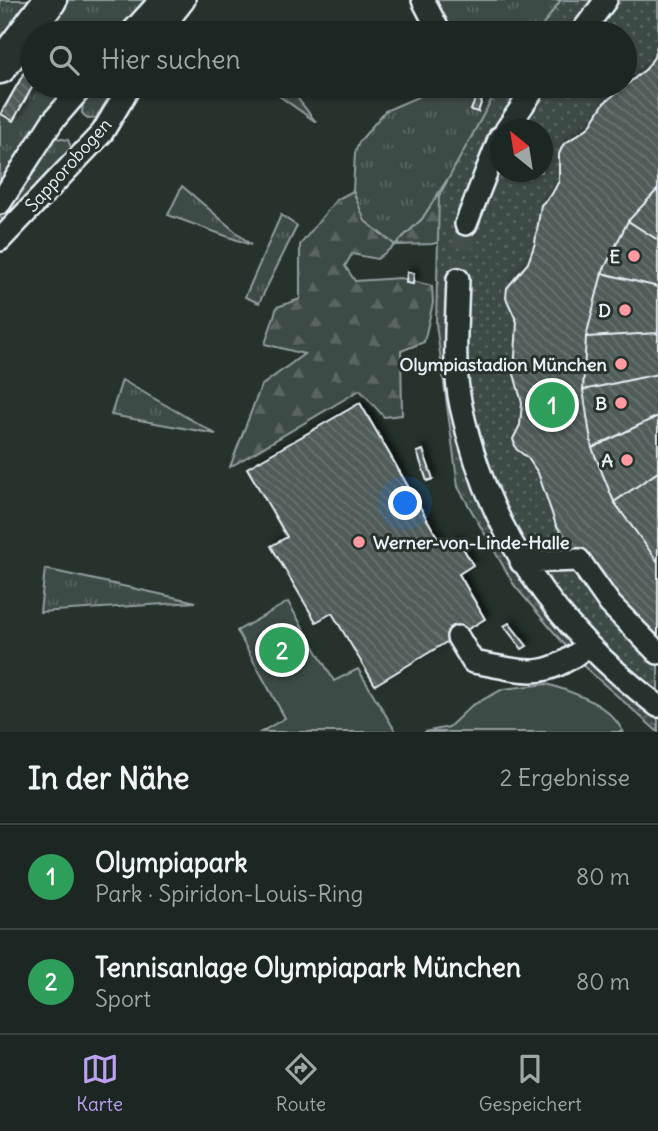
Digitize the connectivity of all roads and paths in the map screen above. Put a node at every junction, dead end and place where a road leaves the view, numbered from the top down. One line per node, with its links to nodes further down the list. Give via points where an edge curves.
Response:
1 (50, 0): 6 (highway)
2 (161, 0): 7 (street)
3 (184, 0): 8 (street)
4 (423, 0): 9 (street)
5 (606, 0): 10 (street)
6 (34, 21)
7 (142, 21)
8 (167, 21)
9 (434, 21)
10 (590, 21)
11 (21, 39): 12 (highway)
12 (0, 67)
13 (73, 98): 18 (street, Sapporobogen)
14 (123, 98): 20 (street, Sapporobogen, via 102,132)
15 (520, 98): 16 (street)
16 (511, 119)
17 (490, 163): 19 (street)
18 (0, 204)
19 (466, 224)
20 (0, 240)
21 (458, 279): 22 (street, via 456,348 461,404 492,506)
22 (521, 562): 24 (street); 25 (street, via 579,560 610,604)
23 (458, 637): 24 (street, via 473,662 534,671 564,665)
24 (587, 646): 26 (street)
25 (658, 653)
26 (658, 706)

